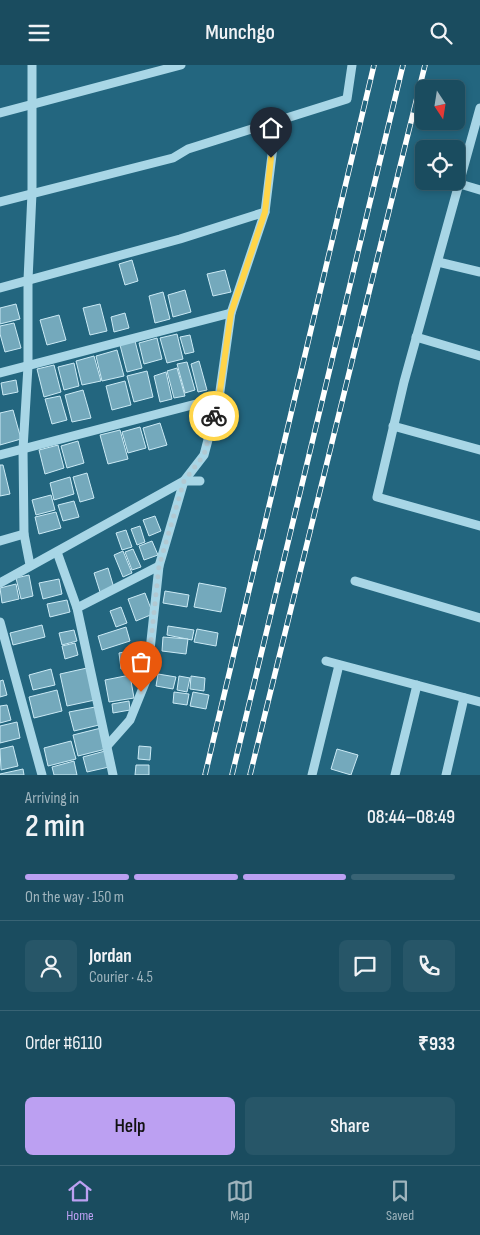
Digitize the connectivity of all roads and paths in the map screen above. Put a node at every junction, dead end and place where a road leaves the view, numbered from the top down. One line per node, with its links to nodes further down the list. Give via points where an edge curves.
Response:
1 (32, 65): 4 (street)
2 (181, 65): 4 (street)
3 (352, 65): 7 (street, via 348,99)
4 (33, 105): 6 (street); 12 (street)
5 (480, 110): 8 (street)
6 (0, 113)
7 (276, 122): 12 (street, via 188,149 173,158); 14 (street)
8 (465, 166)
9 (465, 186): 11 (street)
10 (459, 190): 15 (street)
11 (480, 190)
12 (32, 193): 13 (street); 17 (street)
13 (0, 202)
14 (265, 212): 17 (street, via 180,239); 19 (street)
15 (438, 262): 16 (street); 20 (street)
16 (480, 272)
17 (28, 280): 18 (street); 22 (street)
18 (0, 288)
19 (231, 313): 22 (street); 24 (street)
20 (416, 337): 21 (street); 25 (street)
21 (480, 356)
22 (28, 366): 23 (street); 26 (street)
23 (0, 373)
24 (219, 398): 26 (street); 29 (street, via 204,455)
25 (393, 426): 27 (street); 31 (street, via 377,497)
26 (23, 449): 28 (street); 32 (street)
27 (480, 449)
28 (0, 455)
29 (184, 481): 30 (street); 34 (street); 36 (street)
30 (200, 481)
31 (480, 526)
32 (24, 534): 33 (street); 35 (street)
33 (0, 541)
34 (57, 552): 35 (street); 39 (street)
35 (30, 565): 38 (street)
36 (159, 566): 39 (street); 47 (street, via 147,678 130,720)
37 (355, 581): 40 (street)
38 (0, 583)
39 (77, 608): 47 (street)
40 (480, 618)
41 (0, 623): 48 (street)
42 (326, 661): 43 (street)
43 (339, 665): 44 (street); 50 (street)
44 (417, 685): 45 (street); 51 (street)
45 (464, 698): 46 (street); 52 (street)
46 (480, 702)
47 (107, 746): 49 (street)
48 (42, 775)
49 (113, 775)
50 (312, 775)
51 (395, 775)
52 (446, 775)

